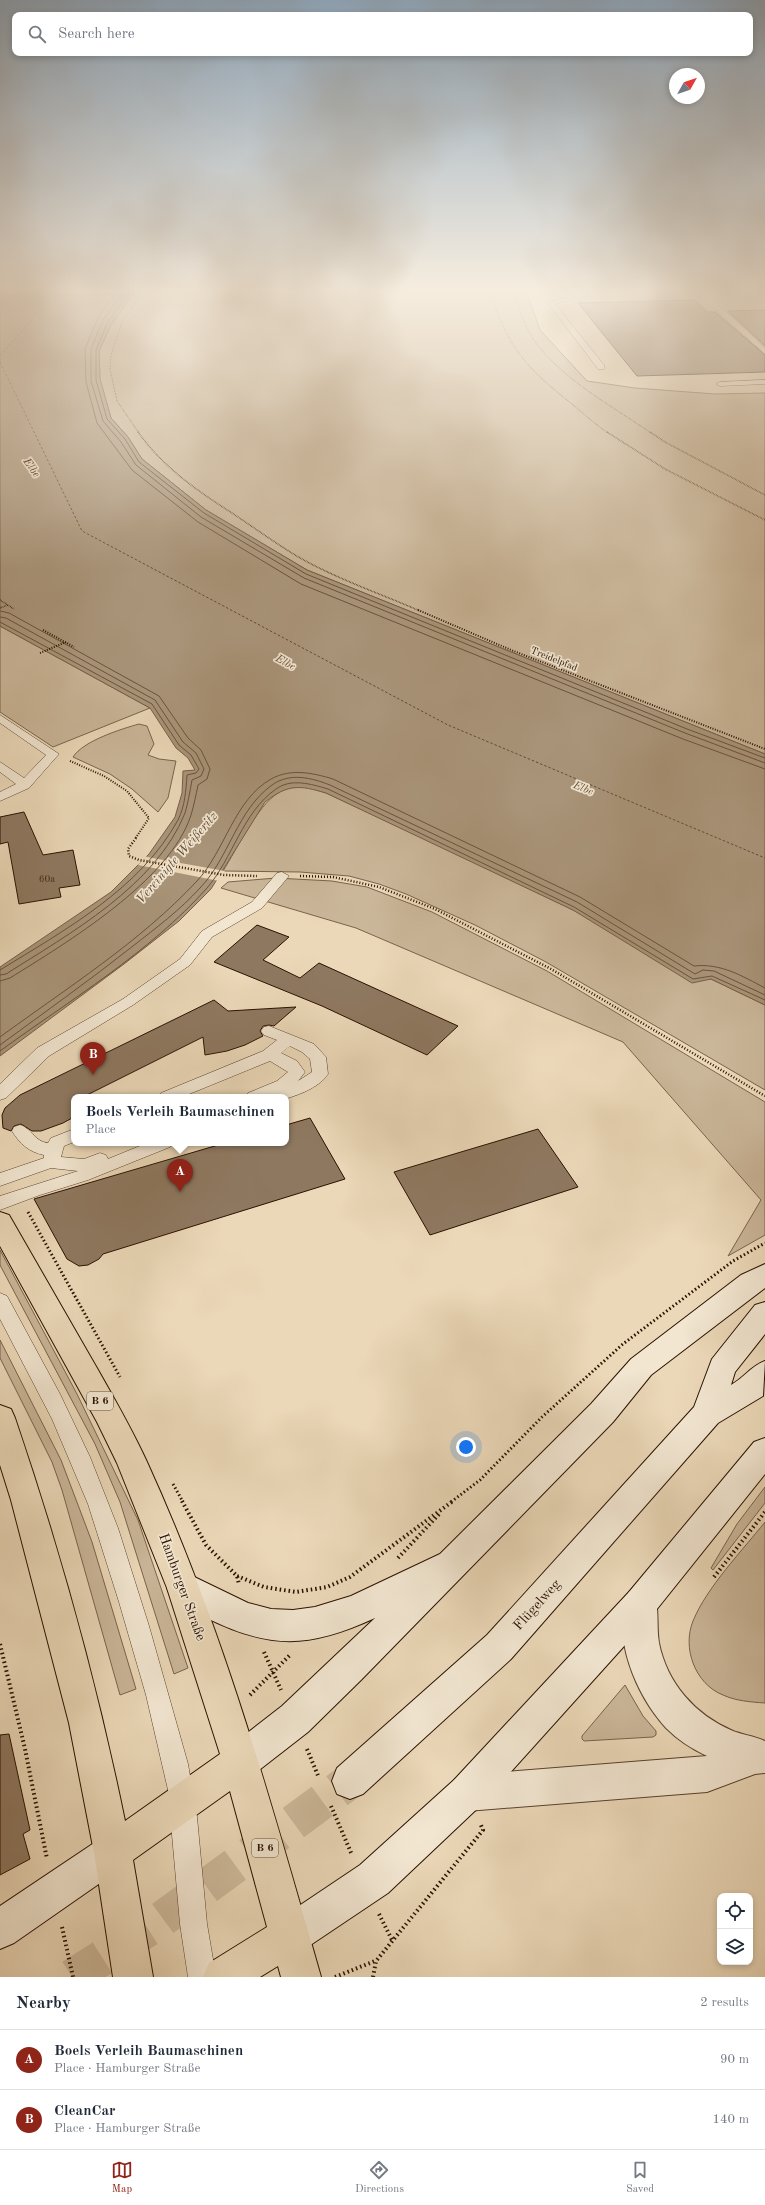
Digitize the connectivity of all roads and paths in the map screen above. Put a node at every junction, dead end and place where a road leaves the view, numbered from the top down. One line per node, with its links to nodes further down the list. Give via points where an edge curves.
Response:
1 (114, 385): 15 (path, Treidelpfad, via 117,401 133,426 151,450 175,473 208,498 296,555 504,647)
2 (550, 385): 5 (path, via 604,430 639,454)
3 (582, 385): 4 (path, via 665,442)
4 (765, 495)
5 (765, 520)
6 (0, 601): 7 (path)
7 (8, 605): 8 (path); 9 (path)
8 (0, 608)
9 (14, 609)
10 (43, 630): 11 (path)
11 (66, 642): 12 (path); 13 (path)
12 (74, 647)
13 (40, 653)
14 (0, 718): 16 (lane)
15 (765, 749)
16 (53, 754): 18 (lane, via 40,772); 20 (path, via 104,776 127,791 150,818 128,849 129,856 224,875)
17 (0, 766): 18 (lane)
18 (25, 785): 19 (lane)
19 (0, 797)
20 (282, 876): 24 (lane, via 257,905 207,934 185,962 128,1002 43,1052); 28 (path, via 333,877 378,887 435,909 551,969)
21 (269, 1031): 22 (lane)
22 (287, 1040): 23 (lane); 27 (lane, via 308,1048 318,1057 320,1074 304,1085)
23 (269, 1055): 25 (lane); 26 (lane, via 293,1066 297,1072 292,1078)
24 (0, 1094)
25 (174, 1094)
26 (261, 1094)
27 (282, 1094)
28 (765, 1096)
29 (20, 1130): 33 (lane, via 32,1145)
30 (71, 1136): 33 (lane, via 57,1142)
31 (133, 1146): 33 (lane, via 86,1165)
32 (157, 1146): 35 (lane, via 82,1176)
33 (52, 1156): 34 (lane)
34 (0, 1180)
35 (0, 1203)
36 (0, 1222): 49 (main road, Hamburger Straße / B 6, via 132,1462)
37 (765, 1243): 47 (path, via 733,1261 623,1344 542,1417 480,1480 350,1577 327,1587 296,1592 264,1587)
38 (765, 1275): 46 (main road, via 641,1367 602,1413)
39 (0, 1301): 58 (lane, via 70,1434 97,1501 158,1694 176,1764)
40 (765, 1313): 42 (main road, Flügelweg, via 722,1367)
41 (765, 1373): 42 (main road, Flügelweg, via 752,1387)
42 (707, 1414): 56 (main road, Flügelweg, via 499,1647)
43 (0, 1418): 61 (main road, via 27,1500 79,1691)
44 (765, 1452): 50 (main road)
45 (765, 1512): 48 (path)
46 (456, 1562): 49 (main road, via 345,1615 289,1626 270,1625 216,1607); 55 (main road, via 315,1700)
47 (237, 1576)
48 (714, 1577)
49 (184, 1588): 55 (main road, Hamburger Straße / B 6)
50 (641, 1603): 54 (main road, via 641,1636 650,1671 658,1691 674,1713 690,1727 718,1743); 57 (main road)
51 (0, 1644): 60 (path)
52 (292, 1654): 53 (path, via 286,1657)
53 (250, 1695)
54 (760, 1757): 57 (main road, via 707,1774)
55 (241, 1761): 58 (main road); 63 (main road, Hamburger Straße / B 6)
56 (350, 1781)
57 (467, 1793): 63 (main road, via 374,1879)
58 (182, 1802): 61 (main road); 66 (lane, via 194,1939)
59 (483, 1830): 64 (path)
60 (45, 1848)
61 (113, 1852): 62 (main road); 65 (main road)
62 (0, 1929)
63 (289, 1936): 67 (main road); 68 (main road, Hamburger Straße / B 6)
64 (376, 1961): 69 (path); 70 (path)
65 (133, 1977)
66 (202, 1977)
67 (223, 1977)
68 (301, 1977)
69 (335, 1977)
70 (373, 1977)

